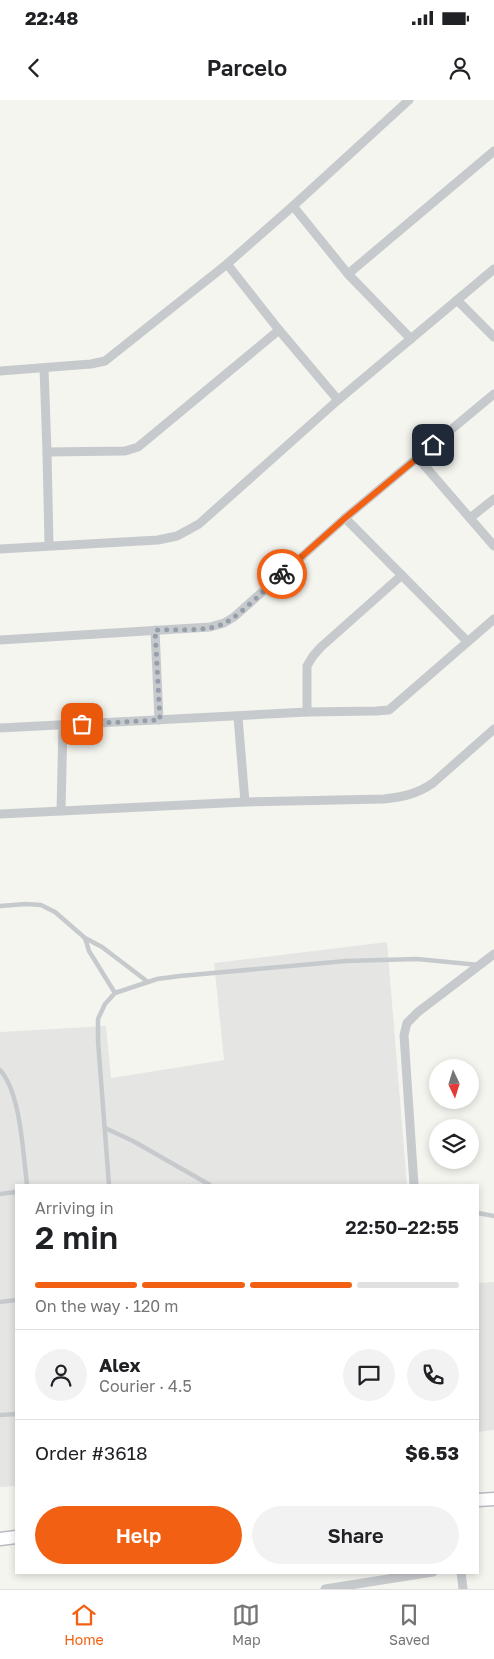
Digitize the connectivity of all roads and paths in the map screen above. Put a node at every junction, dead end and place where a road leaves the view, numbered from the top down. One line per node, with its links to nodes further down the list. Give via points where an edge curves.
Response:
1 (406, 101): 3 (street)
2 (494, 150): 6 (street)
3 (293, 206): 4 (street); 6 (street)
4 (227, 264): 8 (street); 11 (street, via 105,361)
5 (494, 269): 7 (street)
6 (348, 274): 10 (street)
7 (456, 300): 9 (street); 10 (street)
8 (279, 330): 14 (street); 15 (street, via 138,448)
9 (494, 337)
10 (410, 339): 14 (street)
11 (44, 368): 12 (street); 15 (street)
12 (0, 371)
13 (494, 394): 16 (street)
14 (338, 400): 20 (street, via 198,524 177,536 158,540)
15 (47, 452): 20 (street)
16 (418, 458): 18 (street); 19 (street)
17 (494, 499): 19 (street)
18 (345, 518): 23 (street); 25 (street, via 224,624 210,628)
19 (470, 518): 21 (street)
20 (49, 545): 22 (street)
21 (494, 546)
22 (0, 549)
23 (402, 575): 27 (street); 28 (street, via 313,656 307,666)
24 (494, 619): 27 (street)
25 (155, 630): 26 (street); 30 (street)
26 (0, 640)
27 (467, 642): 28 (street, via 390,710)
28 (307, 712): 29 (street)
29 (238, 717): 30 (street); 34 (street)
30 (160, 720): 31 (street)
31 (63, 724): 32 (street); 35 (street)
32 (0, 728)
33 (494, 729): 34 (street, via 433,783 406,796)
34 (245, 802): 35 (street)
35 (62, 811): 36 (street)
36 (0, 814)
37 (0, 906): 38 (lane, via 41,905 55,912)
38 (85, 938): 41 (lane); 42 (lane, via 89,951)
39 (494, 954): 40 (street)
40 (480, 965): 41 (lane, via 417,959 346,962 180,976); 48 (street, via 418,1012 408,1023 404,1035)
41 (148, 982): 42 (lane)
42 (115, 992): 44 (lane, via 98,1019)
43 (0, 1070): 45 (lane, via 12,1087)
44 (105, 1128): 46 (lane); 47 (lane)
45 (27, 1184)
46 (109, 1184)
47 (208, 1184)
48 (414, 1184)
49 (15, 1192): 50 (lane)
50 (0, 1194)
51 (479, 1212): 52 (lane)
52 (494, 1216)
53 (15, 1300): 54 (lane)
54 (0, 1302)
55 (15, 1414): 56 (lane)
56 (0, 1416)
57 (494, 1499): 58 (street)
58 (479, 1500)
59 (15, 1537): 60 (street)
60 (0, 1539)
61 (425, 1574): 63 (street)
62 (461, 1574): 65 (street)
63 (380, 1585): 64 (street)
64 (325, 1589)
65 (463, 1589)

